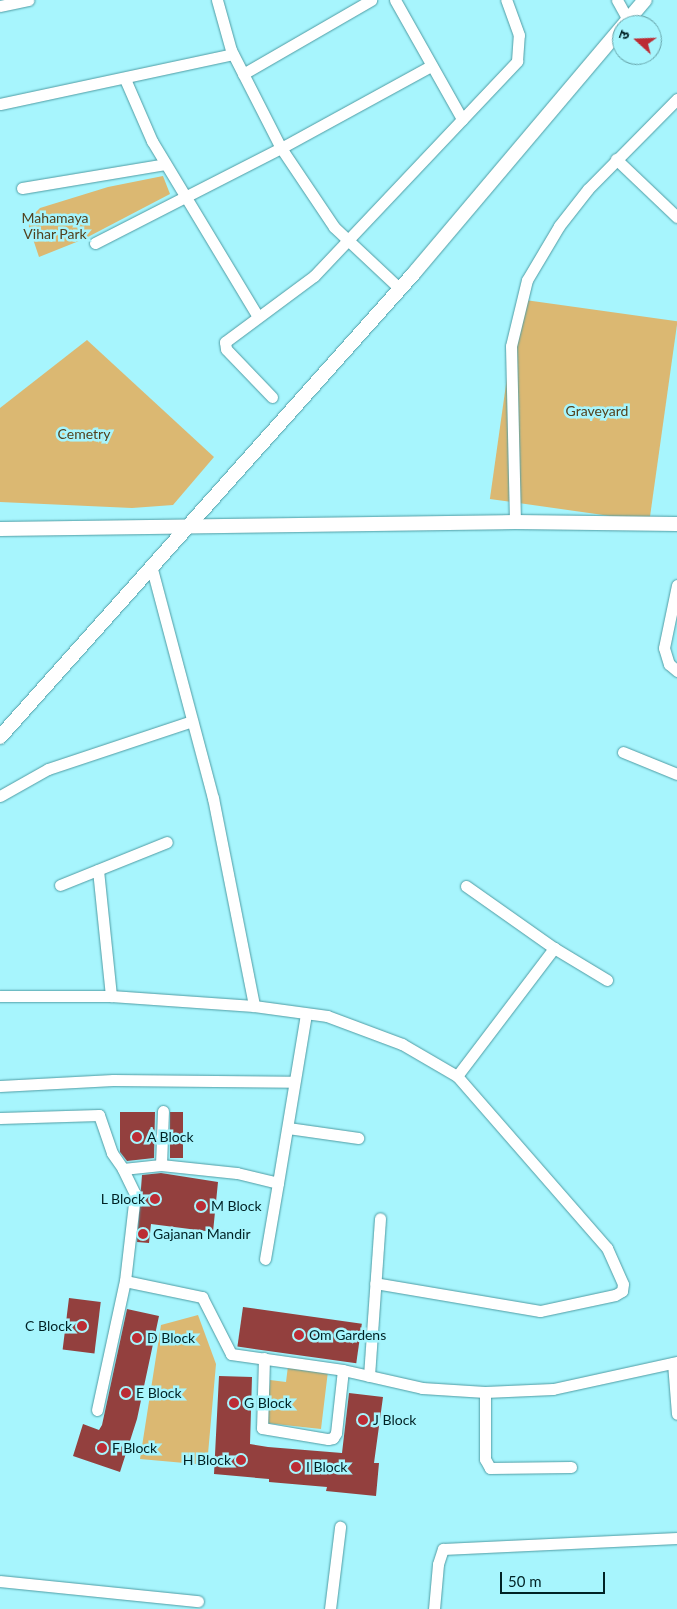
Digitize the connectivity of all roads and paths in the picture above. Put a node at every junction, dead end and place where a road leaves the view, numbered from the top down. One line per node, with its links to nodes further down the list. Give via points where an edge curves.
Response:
1 (28, 0): 8 (street)
2 (217, 0): 12 (street)
3 (371, 0): 14 (street)
4 (395, 0): 13 (street)
5 (506, 0): 18 (street, via 519,35 517,61)
6 (617, 0): 9 (street)
7 (645, 0): 10 (street)
8 (0, 6)
9 (625, 15)
10 (630, 15)
11 (612, 36): 27 (street)
12 (233, 54): 14 (street); 15 (street)
13 (431, 66): 18 (street); 19 (street)
14 (243, 74): 19 (street)
15 (125, 79): 17 (street); 21 (street)
16 (677, 99): 20 (street)
17 (0, 104)
18 (462, 119): 25 (street)
19 (281, 148): 23 (street); 25 (street)
20 (616, 159): 24 (street); 30 (street, via 560,226 521,296 511,346)
21 (165, 164): 22 (street); 23 (street)
22 (22, 188)
23 (185, 196): 26 (street); 28 (street)
24 (675, 212)
25 (347, 241): 27 (street); 28 (street, via 314,276)
26 (95, 243)
27 (400, 289): 32 (street)
28 (258, 317): 29 (street, via 227,340 225,347)
29 (272, 397)
30 (514, 522): 31 (street); 32 (street)
31 (677, 524)
32 (191, 526): 33 (street); 34 (street)
33 (0, 529)
34 (152, 569): 37 (street); 38 (street)
35 (677, 585): 36 (street, via 664,648 669,664)
36 (677, 671)
37 (192, 721): 41 (street, via 48,769); 50 (street, via 213,798)
38 (0, 737)
39 (623, 752): 40 (street)
40 (677, 774)
41 (0, 796)
42 (167, 842): 43 (street)
43 (98, 870): 44 (street); 49 (street)
44 (60, 886)
45 (466, 886): 46 (street)
46 (554, 948): 47 (street); 52 (street)
47 (607, 980)
48 (0, 996): 49 (street)
49 (111, 996): 50 (street)
50 (254, 1006): 51 (street)
51 (306, 1014): 52 (street, via 327,1016 402,1044); 53 (street)
52 (457, 1076): 65 (street, via 607,1248 616,1262 622,1290 540,1311)
53 (292, 1082): 54 (street, via 113,1080); 57 (street)
54 (0, 1086)
55 (163, 1111): 59 (street)
56 (0, 1118): 60 (street, via 100,1116 112,1153)
57 (288, 1128): 58 (street); 61 (street)
58 (358, 1138)
59 (161, 1165): 60 (street); 61 (street, via 237,1173)
60 (123, 1169): 64 (street, via 135,1194)
61 (278, 1183): 63 (street)
62 (380, 1218): 65 (street)
63 (265, 1259)
64 (125, 1281): 66 (street, via 202,1298 231,1354); 71 (street)
65 (375, 1283): 69 (street)
66 (264, 1358): 68 (street); 68 (street, via 262,1428 328,1439 336,1433)
67 (675, 1363): 70 (street, via 553,1389); 72 (street)
68 (343, 1370): 69 (street)
69 (369, 1376): 70 (street, via 422,1388)
70 (485, 1392): 73 (street, via 485,1459 490,1468)
71 (97, 1410)
72 (677, 1414)
73 (571, 1467)
74 (340, 1527): 78 (street)
75 (677, 1538): 79 (street, via 443,1549 438,1564)
76 (0, 1581): 77 (street)
77 (198, 1601)
78 (330, 1609)
79 (434, 1609)

